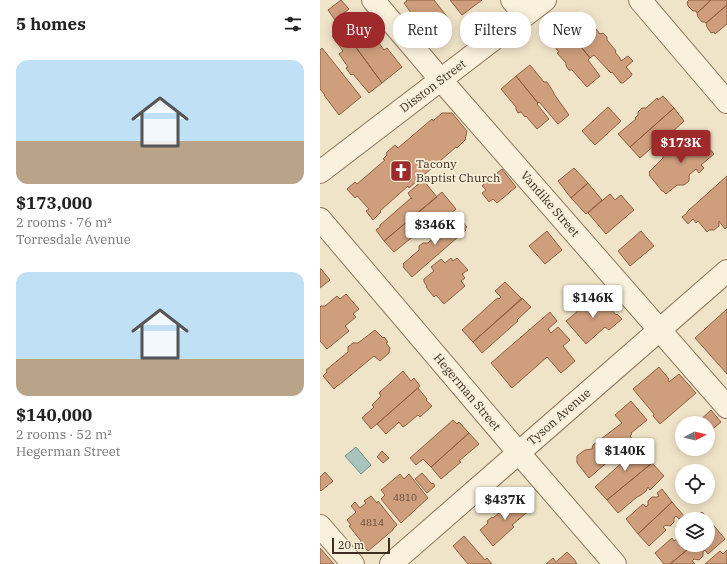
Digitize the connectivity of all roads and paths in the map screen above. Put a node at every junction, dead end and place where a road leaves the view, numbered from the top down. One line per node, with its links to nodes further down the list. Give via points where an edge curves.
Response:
1 (373, 0): 5 (street, Vandike Street)
2 (545, 0): 4 (street, Disston Street)
3 (640, 0): 6 (street)
4 (519, 7): 5 (street, Disston Street)
5 (441, 80): 7 (street, Disston Street); 10 (street, Vandike Street)
6 (727, 102)
7 (320, 172)
8 (320, 219): 12 (street, Hegerman Street)
9 (727, 271): 10 (street, Tyson Avenue)
10 (660, 329): 11 (street, Vandike Street); 12 (street, Tyson Avenue)
11 (727, 407)
12 (518, 452): 15 (street, Tyson Avenue); 16 (street, Hegerman Street)
13 (320, 526): 14 (street)
14 (353, 564)
15 (391, 564)
16 (615, 564)

